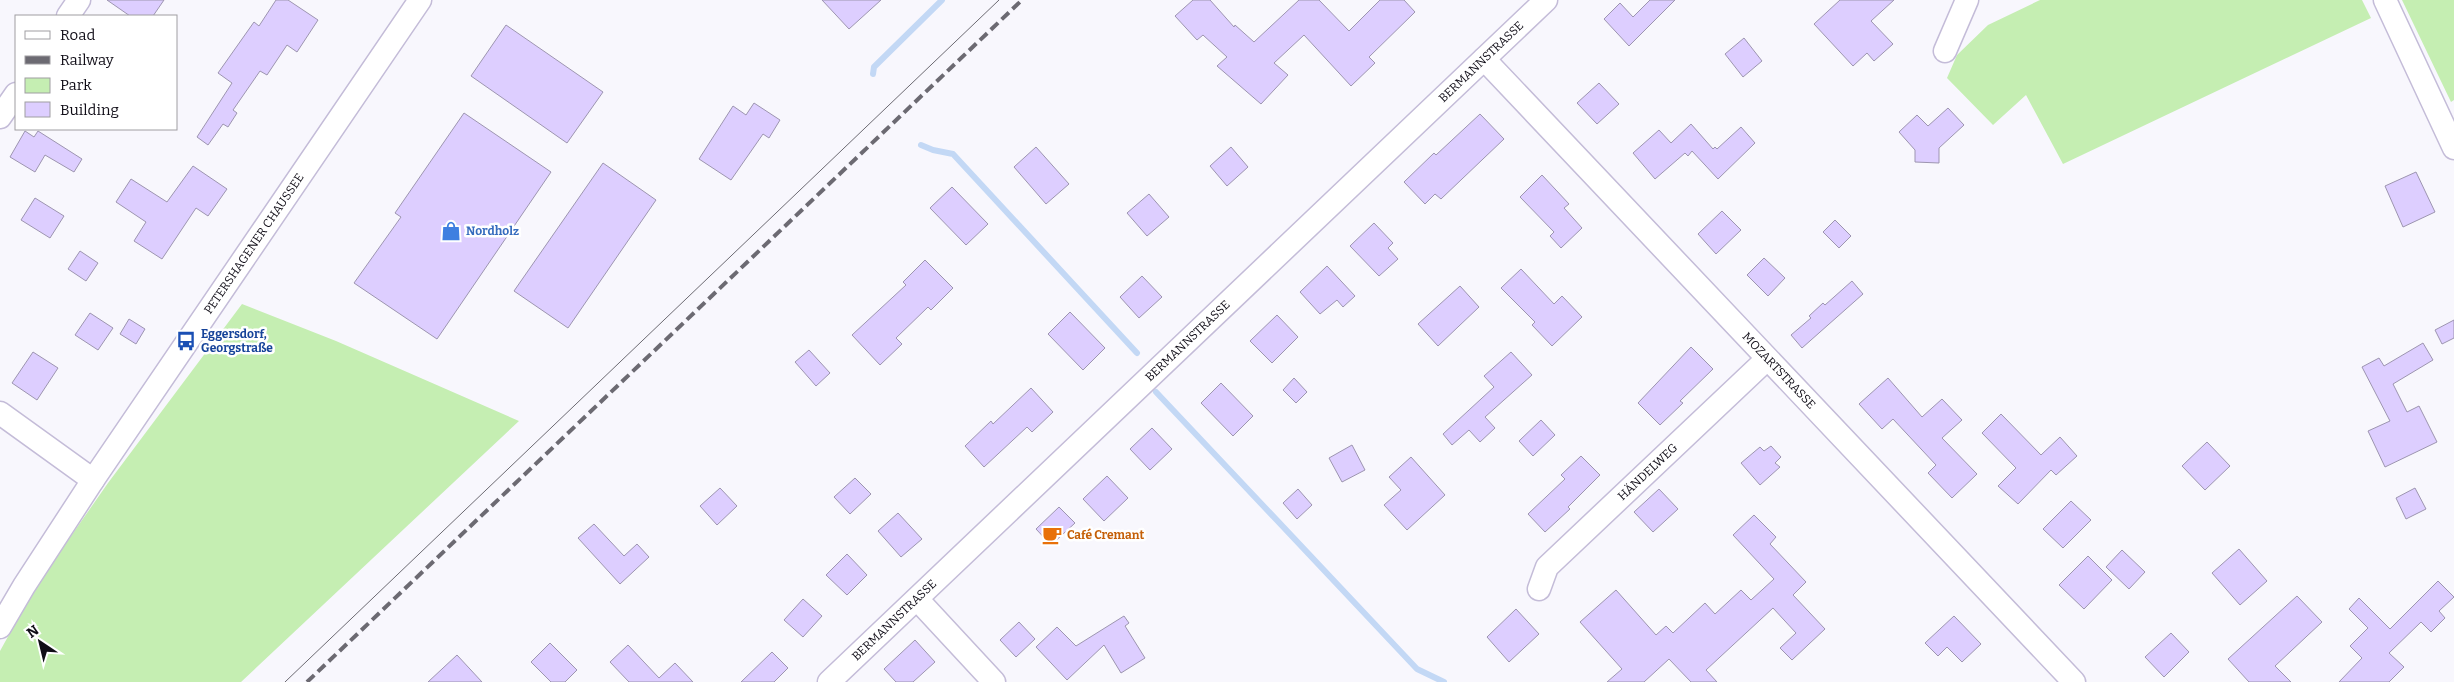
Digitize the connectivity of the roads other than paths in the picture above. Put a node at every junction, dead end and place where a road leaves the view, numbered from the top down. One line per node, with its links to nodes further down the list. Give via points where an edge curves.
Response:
1 (79, 0): 6 (street)
2 (420, 0): 14 (street, PETERSHAGENER CHAUSSEE)
3 (1546, 0): 8 (street, BERMANNSTRASSE)
4 (1966, 0): 7 (street)
5 (2385, 0): 11 (street)
6 (69, 15)
7 (1945, 51)
8 (1484, 59): 12 (street, MOZARTSTRASSE); 16 (street, BERMANNSTRASSE)
9 (15, 96): 10 (street)
10 (0, 118)
11 (2454, 148)
12 (1767, 359): 15 (street, HÄNDELWEG, via 1547,567); 20 (street, MOZARTSTRASSE)
13 (0, 413): 14 (street)
14 (93, 480): 17 (street, PETERSHAGENER CHAUSSEE)
15 (1539, 589)
16 (917, 599): 18 (street, BERMANNSTRASSE); 19 (street)
17 (4, 620)
18 (829, 682)
19 (994, 682)
20 (2074, 682)

